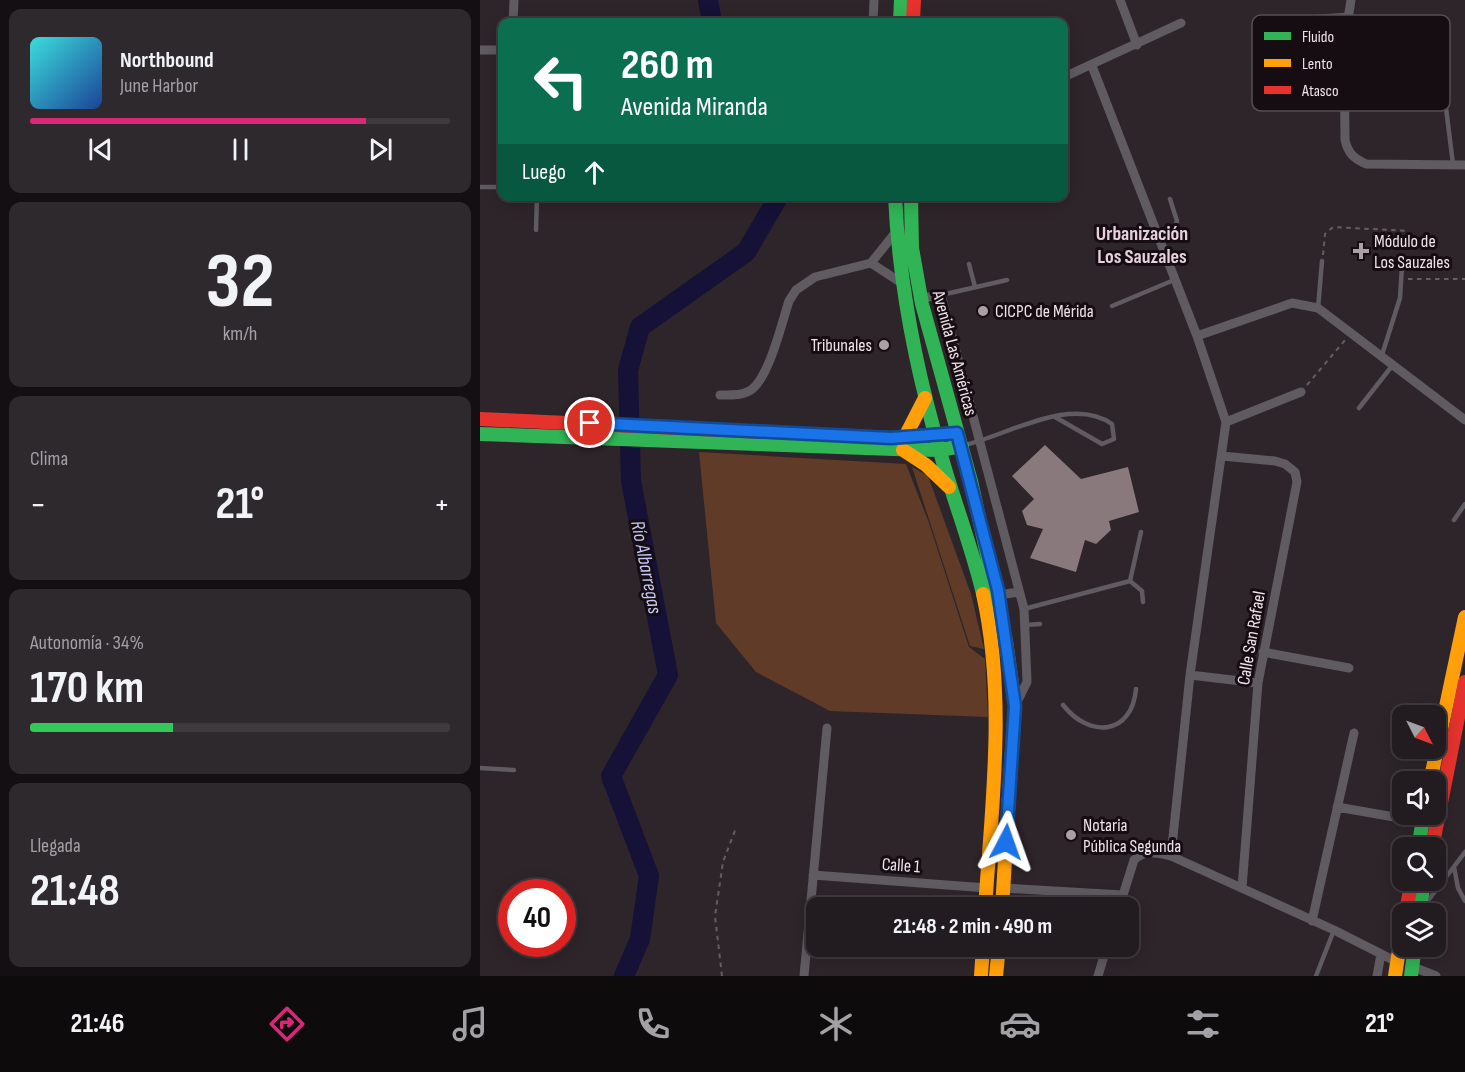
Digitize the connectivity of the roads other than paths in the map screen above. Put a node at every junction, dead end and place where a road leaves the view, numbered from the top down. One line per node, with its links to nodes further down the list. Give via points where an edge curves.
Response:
1 (514, 0): 8 (street)
2 (874, 0): 9 (street)
3 (901, 0): 10 (main road)
4 (914, 0): 11 (main road)
5 (1120, 0): 13 (street)
6 (1351, 0): 7 (street)
7 (1347, 15)
8 (513, 18)
9 (873, 18)
10 (900, 18)
11 (913, 18)
12 (1181, 23): 13 (street)
13 (1137, 45): 16 (street)
14 (480, 50): 15 (street)
15 (498, 50)
16 (1092, 66): 17 (street); 30 (street)
17 (1068, 75)
18 (1345, 111): 21 (street, via 1345,140 1355,159 1366,164)
19 (1447, 111): 21 (lane)
20 (1465, 165): 21 (street)
21 (1454, 166)
22 (480, 187): 23 (lane)
23 (498, 187)
24 (1170, 199): 30 (lane, via 1177,220 1175,228)
25 (537, 201): 28 (lane)
26 (895, 201): 29 (main road, Avenida Las Américas)
27 (911, 201): 40 (main road, Avenida Las Américas, via 912,255)
28 (536, 230)
29 (895, 233): 32 (street); 37 (main road, Avenida Las Américas)
30 (1157, 238): 36 (street)
31 (1322, 261): 42 (lane)
32 (871, 263): 37 (street); 49 (street, via 805,282 789,301 763,375 753,389)
33 (969, 264): 38 (lane)
34 (1402, 266): 44 (lane, via 1396,314)
35 (1007, 280): 38 (lane)
36 (1174, 280): 41 (lane); 43 (street)
37 (900, 282): 50 (main road, Avenida Las Américas)
38 (975, 287): 39 (lane)
39 (941, 295): 40 (street); 46 (street)
40 (922, 298): 47 (main road, Avenida Las Américas, via 930,342)
41 (1112, 306)
42 (1318, 308): 43 (street, via 1292,303); 44 (street)
43 (1197, 336): 55 (street)
44 (1381, 358): 45 (street)
45 (1392, 366): 51 (lane); 54 (street)
46 (960, 367): 47 (street); 59 (street)
47 (941, 373): 58 (main road, Avenida Las Américas)
48 (1301, 392): 55 (street)
49 (720, 395)
50 (925, 398): 57 (main road, Avenida Las Américas); 60 (main road)
51 (1359, 408)
52 (1055, 417): 52 (lane, via 1102,444 1114,438 1112,424 1105,419 1079,413); 59 (lane)
53 (480, 419): 60 (main road)
54 (1465, 420)
55 (1226, 422): 62 (street)
56 (480, 434): 60 (main road)
57 (935, 435): 58 (main road); 60 (main road); 61 (main road, Avenida Las Américas)
58 (959, 439): 59 (lane); 61 (main road); 69 (main road, Avenida Las Américas)
59 (981, 441): 68 (street)
60 (898, 443): 61 (main road); 63 (main road)
61 (940, 450): 63 (main road, Avenida Las Américas)
62 (1222, 456): 75 (street, Calle San Rafael, via 1275,461 1295,472 1297,482); 77 (street)
63 (950, 488): 95 (main road, Avenida Las Américas, via 983,596 994,656 997,721)
64 (1465, 504): 65 (lane)
65 (1454, 520)
66 (1141, 532): 67 (lane)
67 (1130, 581): 70 (lane, via 1142,591); 71 (lane)
68 (1019, 592): 69 (street); 71 (street)
69 (999, 595): 82 (main road, Avenida Las Américas)
70 (1143, 602)
71 (1024, 609): 74 (street)
72 (1465, 616): 87 (main road)
73 (1040, 624): 74 (lane)
74 (1025, 625): 82 (street, via 1027,682)
75 (1263, 652): 76 (street); 79 (street, Calle San Rafael)
76 (1349, 668)
77 (1190, 675): 79 (street); 92 (street)
78 (1465, 682): 90 (main road)
79 (1258, 683): 97 (street, Calle San Rafael)
80 (1136, 689): 81 (lane, via 1135,702 1125,717 1098,729 1079,722)
81 (1063, 705)
82 (1015, 706): 96 (main road, Avenida Las Américas)
83 (827, 728): 94 (street)
84 (1354, 733): 88 (street)
85 (480, 768): 86 (lane)
86 (514, 770)
87 (1432, 771)
88 (1337, 807): 89 (street); 103 (street)
89 (1392, 817)
90 (1434, 837)
91 (1465, 852): 93 (lane)
92 (1171, 856): 97 (street); 98 (street, via 1151,852 1139,855)
93 (1454, 866): 101 (lane); 102 (lane)
94 (813, 875): 95 (street, Calle 1); 113 (street)
95 (987, 888): 99 (main road, Avenida Las Américas)
96 (1003, 888): 98 (street); 100 (main road, Avenida Las Américas)
97 (1242, 888): 103 (street)
98 (1122, 895)
99 (986, 897)
100 (1003, 897)
101 (1465, 901)
102 (1426, 903)
103 (1312, 921): 104 (street)
104 (1334, 930): 105 (street); 117 (lane)
105 (1381, 954): 111 (street); 118 (street)
106 (982, 957): 114 (main road)
107 (998, 957): 115 (main road)
108 (1104, 957): 116 (street)
109 (1398, 957): 111 (main road)
110 (1414, 957): 112 (main road)
111 (1397, 962): 112 (street); 119 (main road)
112 (1412, 972): 120 (street)
113 (804, 976)
114 (981, 976)
115 (996, 976)
116 (1098, 976)
117 (1316, 976)
118 (1377, 976)
119 (1395, 976)
120 (1436, 976)

